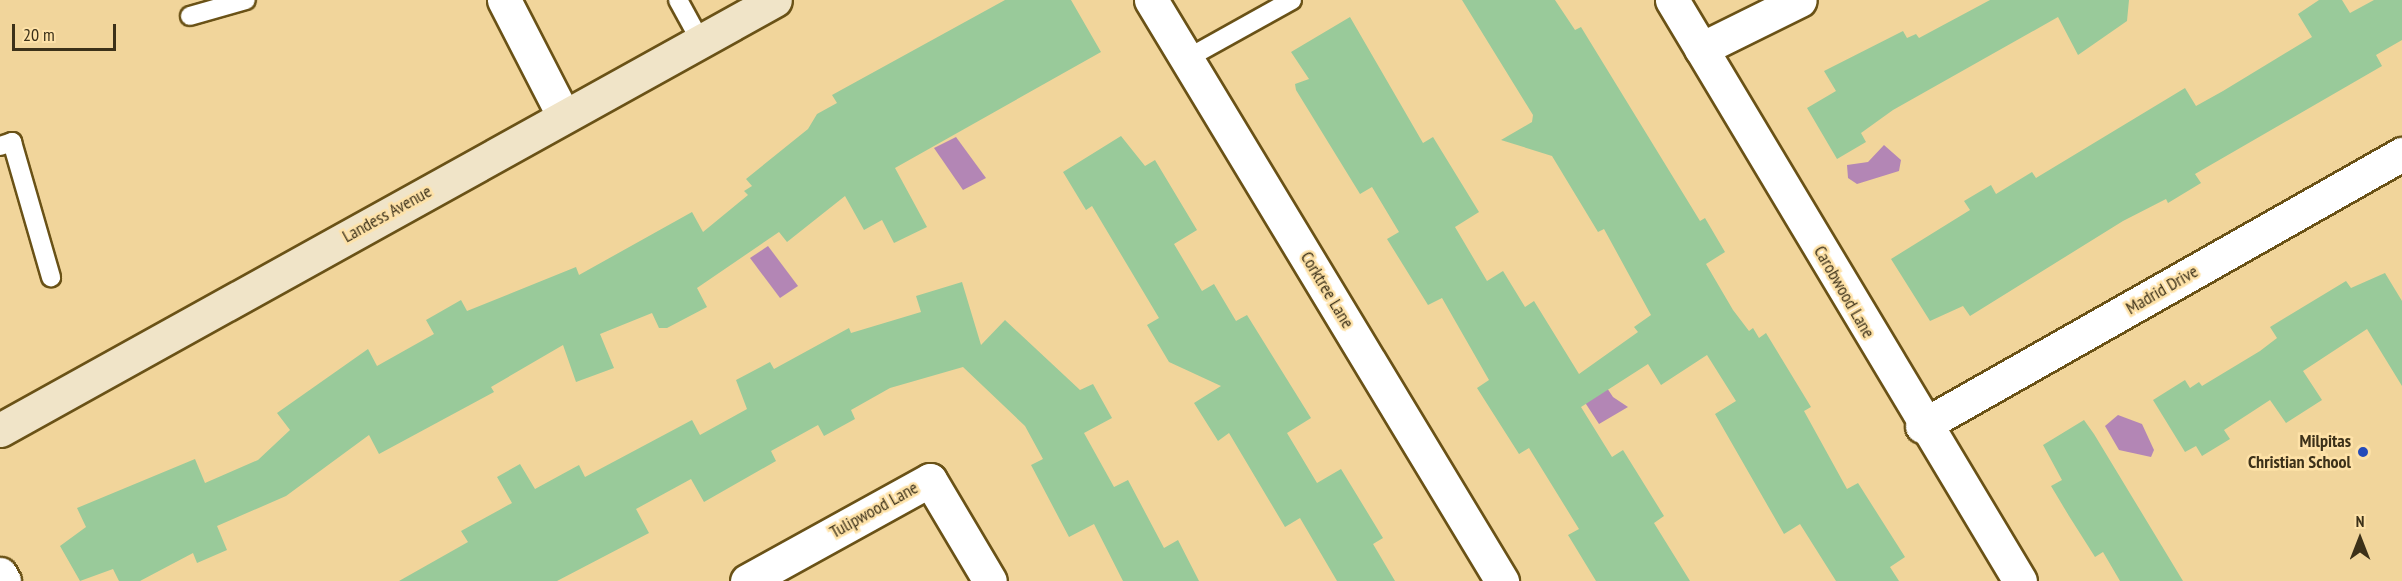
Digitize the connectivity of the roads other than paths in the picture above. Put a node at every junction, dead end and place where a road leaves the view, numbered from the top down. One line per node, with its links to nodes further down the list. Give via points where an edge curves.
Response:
1 (246, 0): 9 (lane)
2 (504, 0): 13 (street)
3 (678, 0): 10 (lane)
4 (775, 0): 10 (main road, Landess Avenue)
5 (1151, 0): 12 (street, Corktree Lane)
6 (1292, 0): 12 (lane)
7 (1672, 0): 11 (street, Carobwood Lane)
8 (1800, 0): 11 (street)
9 (190, 16)
10 (701, 42): 13 (main road, Landess Avenue)
11 (1701, 49): 17 (street, Carobwood Lane)
12 (1188, 58): 23 (street, Corktree Lane)
13 (563, 115): 18 (main road, Landess Avenue)
14 (0, 146): 16 (lane, via 12,142)
15 (2402, 154): 17 (street, Madrid Drive)
16 (51, 276)
17 (1922, 426): 24 (street, Carobwood Lane)
18 (0, 430)
19 (0, 574): 20 (street)
20 (4, 581)
21 (747, 581): 22 (street, Tulipwood Lane, via 930,480)
22 (990, 581)
23 (1502, 581)
24 (2020, 581)

